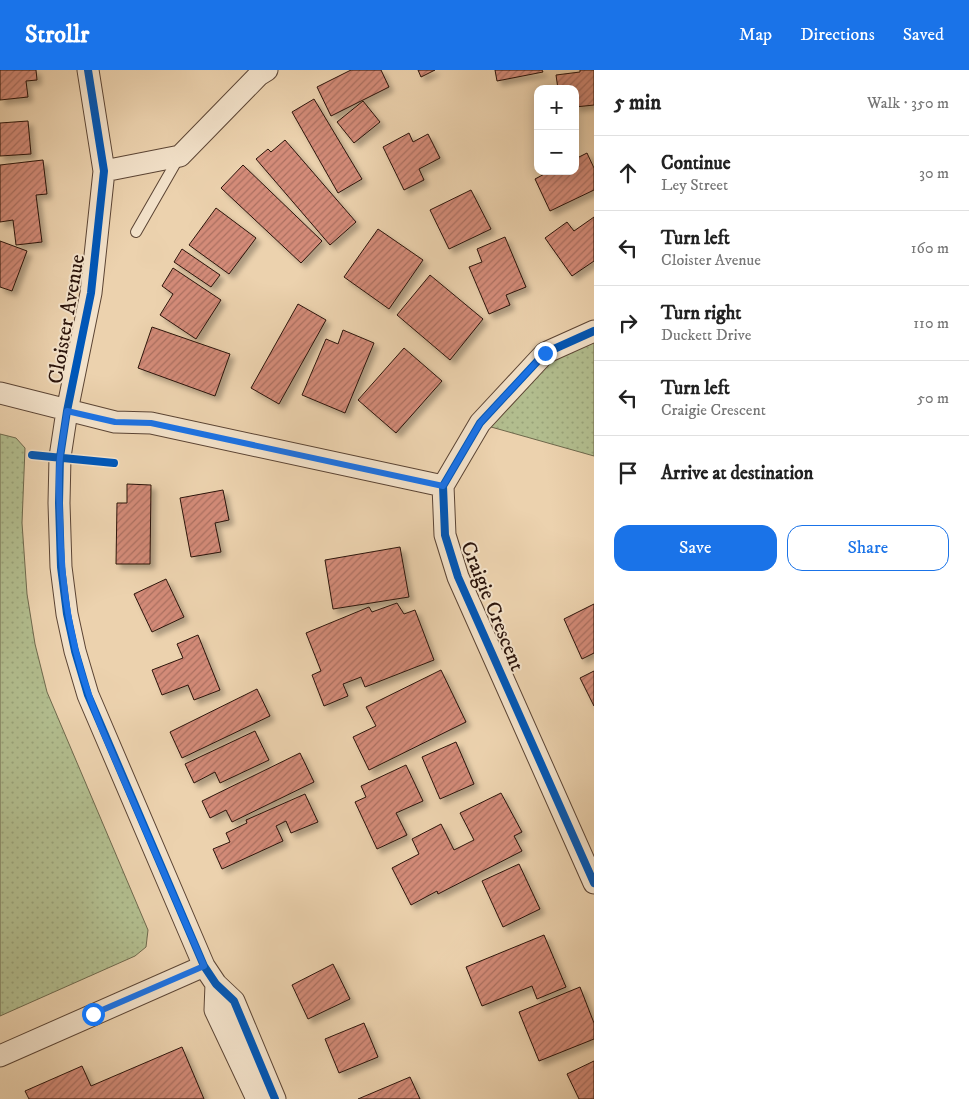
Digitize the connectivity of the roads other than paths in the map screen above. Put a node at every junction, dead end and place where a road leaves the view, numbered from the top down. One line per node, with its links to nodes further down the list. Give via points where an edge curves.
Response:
1 (88, 70): 4 (street, Cloister Avenue)
2 (266, 70): 3 (street)
3 (180, 156): 4 (street); 5 (lane)
4 (104, 171): 8 (street, Cloister Avenue, via 91,293)
5 (136, 232)
6 (594, 331): 9 (street, via 545,353 480,423)
7 (0, 393): 8 (street)
8 (67, 411): 9 (street, via 115,422 151,423); 11 (street, Cloister Avenue, via 60,457 60,533 61,567 74,651 101,727)
9 (443, 486): 10 (street, Craigie Crescent, via 445,535 458,577)
10 (594, 883)
11 (204, 966): 12 (street, Cloister Avenue); 13 (street)
12 (216, 984): 14 (street, via 216,1010); 15 (street, Cloister Avenue, via 234,1001)
13 (0, 1056)
14 (257, 1099)
15 (275, 1099)

